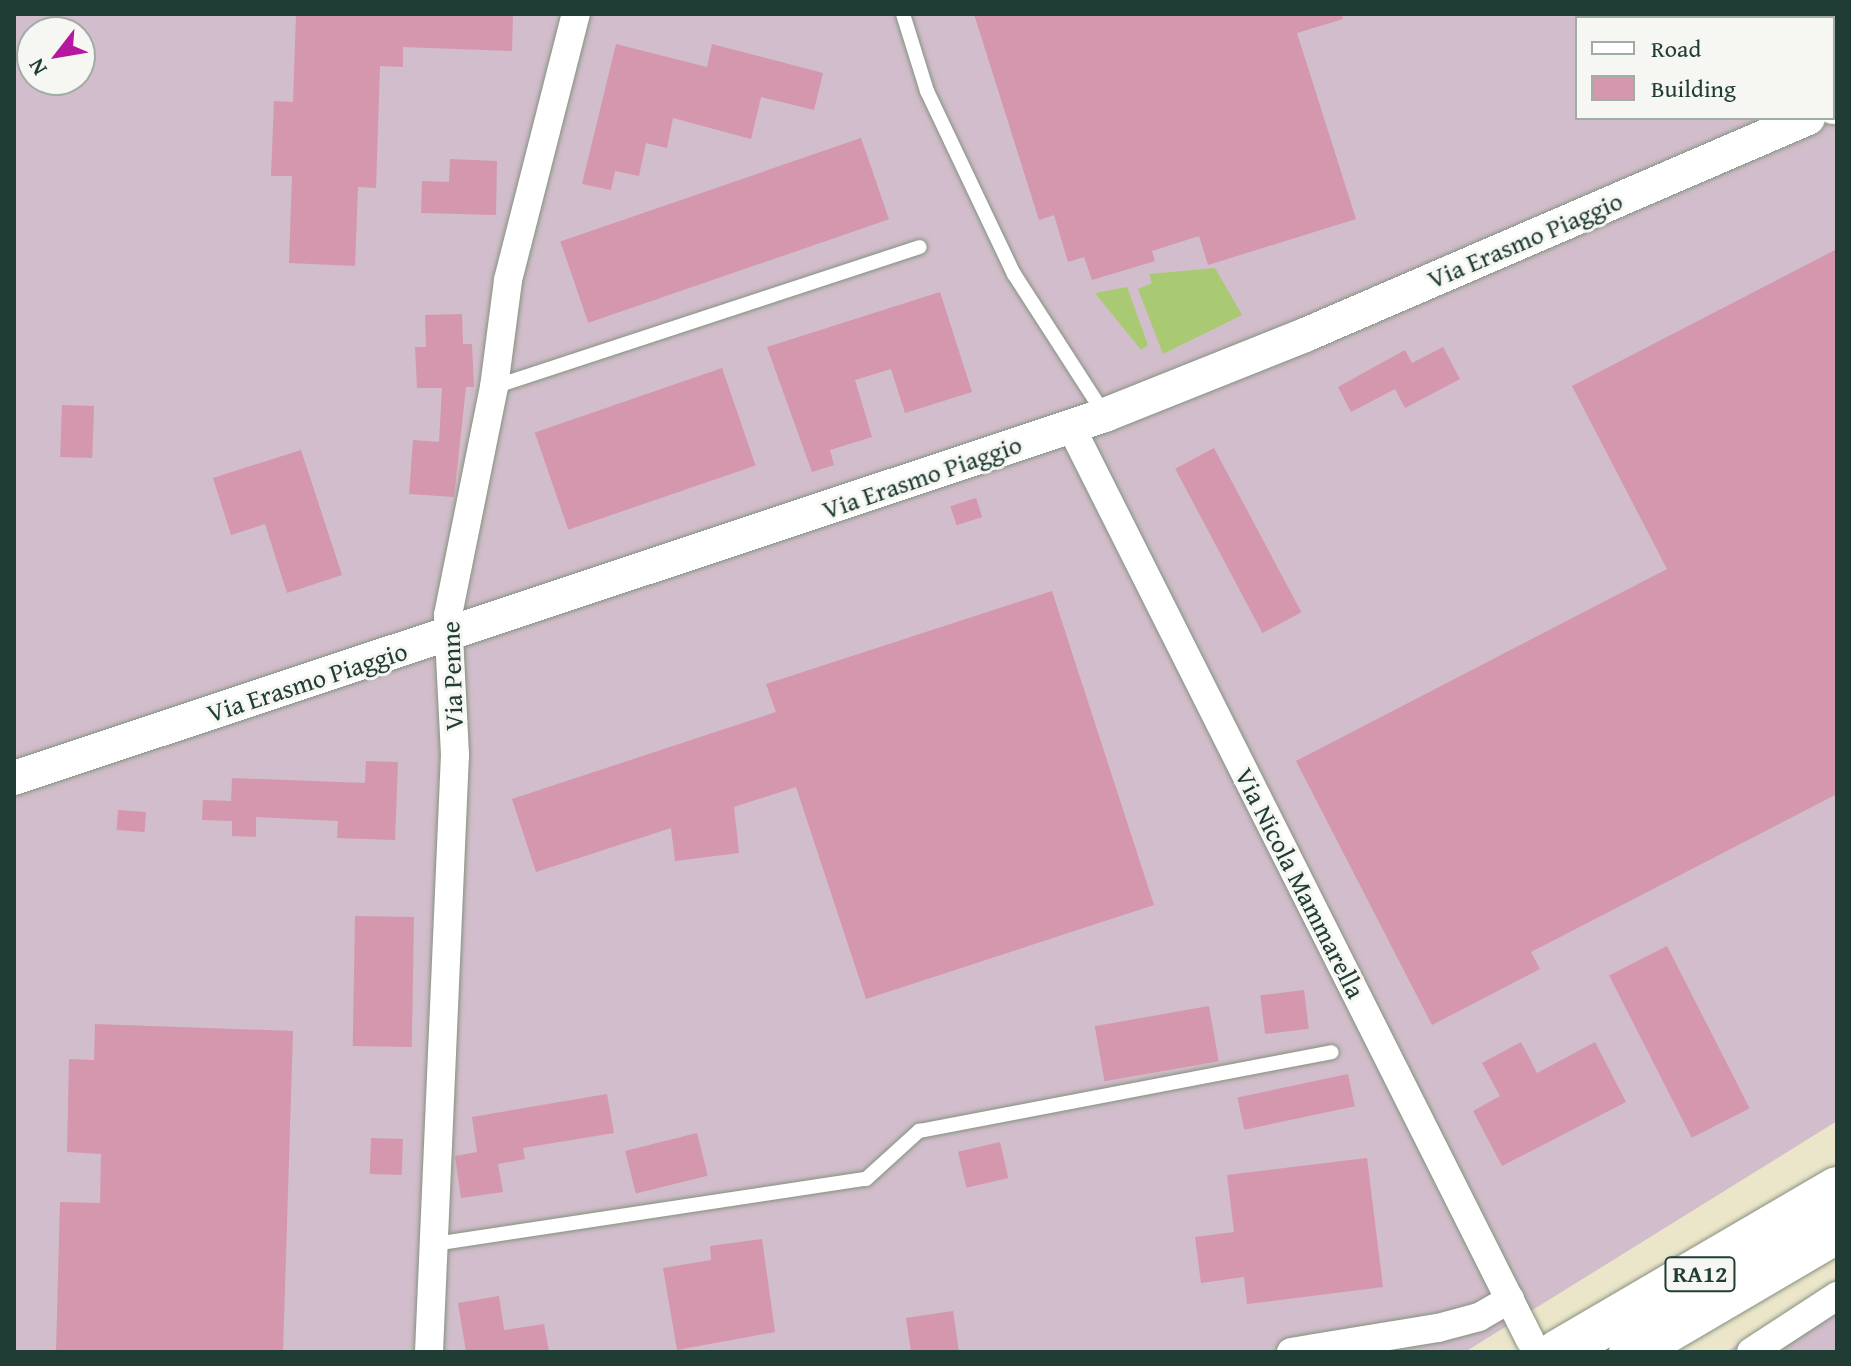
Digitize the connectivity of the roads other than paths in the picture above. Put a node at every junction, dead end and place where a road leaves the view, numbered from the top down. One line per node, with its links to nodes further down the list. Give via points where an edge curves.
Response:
1 (576, 14): 5 (street, Via Penne, via 508,280)
2 (903, 14): 6 (lane, via 927,91 1001,248)
3 (1803, 120): 6 (street, Via Erasmo Piaggio, via 1305,335)
4 (920, 247): 5 (lane)
5 (494, 387): 8 (street, Via Penne)
6 (1105, 415): 7 (street, Via Erasmo Piaggio)
7 (1071, 427): 8 (street, Via Erasmo Piaggio); 15 (street, Via Nicola Mammarella)
8 (448, 637): 9 (street, Via Erasmo Piaggio); 13 (street, Via Penne, via 455,755)
9 (14, 778)
10 (1332, 1052): 13 (lane, via 919,1131 866,1179)
11 (1837, 1189): 16 (highway, RA12)
12 (1837, 1231): 19 (highway, RA12)
13 (434, 1244): 17 (street, Via Penne)
14 (1837, 1296): 20 (street)
15 (1510, 1299): 16 (street, Via Nicola Mammarella); 18 (street, via 1479,1317 1438,1328)
16 (1544, 1346)
17 (429, 1352)
18 (1291, 1352)
19 (1631, 1352)
20 (1751, 1352)

